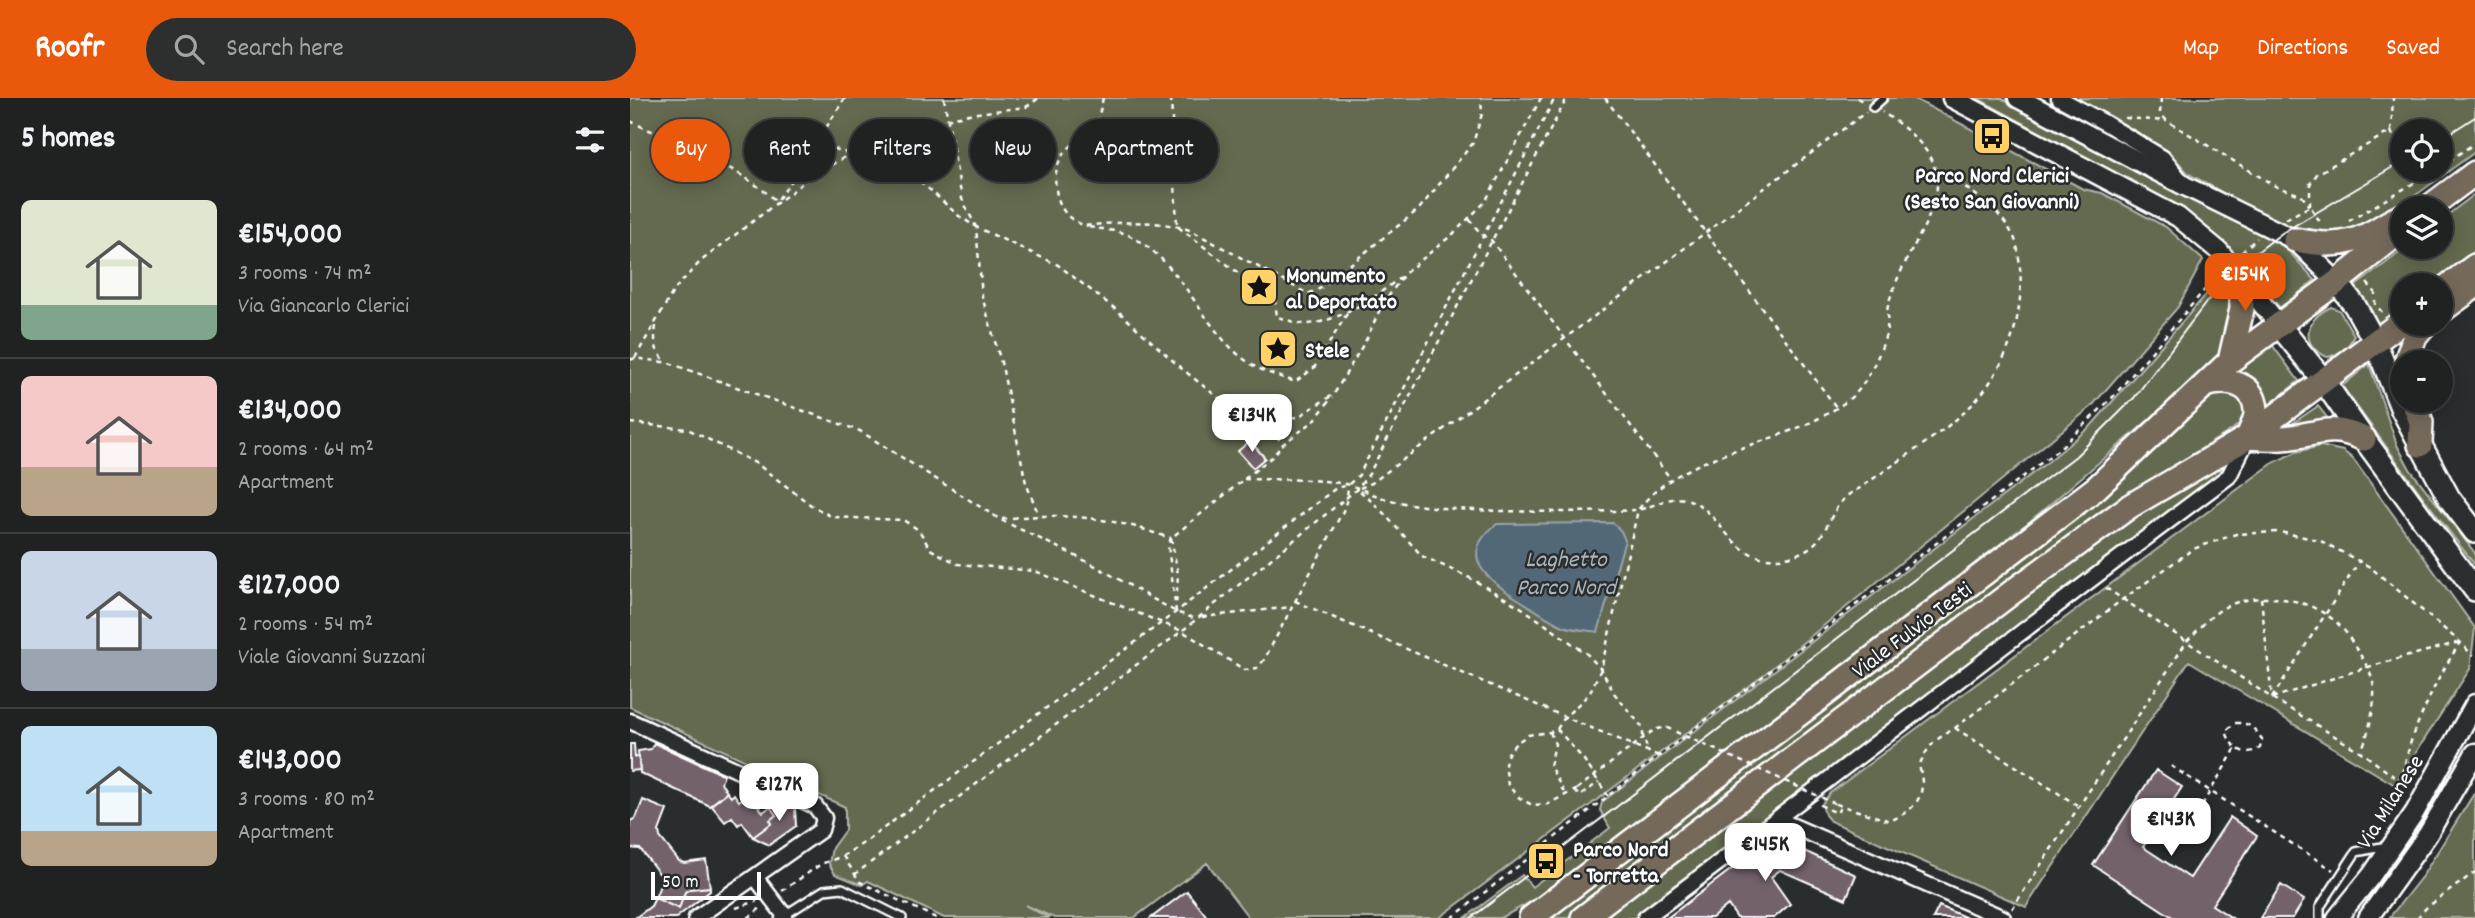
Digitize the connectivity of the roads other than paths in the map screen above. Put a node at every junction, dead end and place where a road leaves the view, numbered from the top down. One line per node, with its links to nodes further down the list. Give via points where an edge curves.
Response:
1 (1883, 98): 5 (lane)
2 (1952, 98): 13 (street, via 2178,217)
3 (2018, 98): 7 (street)
4 (2059, 98): 7 (street, via 2163,158)
5 (1873, 107)
6 (2475, 173): 8 (main road)
7 (2185, 186): 11 (street)
8 (2444, 196)
9 (2390, 223): 11 (main road, via 2341,243)
10 (2390, 239): 14 (main road, Viale Fulvio Testi)
11 (2295, 240): 14 (street)
12 (2475, 266): 15 (main road)
13 (2235, 270): 18 (street); 21 (main road, via 2242,309)
14 (2337, 282): 18 (main road, Viale Fulvio Testi); 20 (main road)
15 (2453, 283)
16 (2475, 286): 17 (main road)
17 (2453, 302)
18 (2279, 325): 21 (main road, Viale Fulvio Testi); 22 (main road)
19 (2390, 325): 20 (main road, Viale Fulvio Testi)
20 (2375, 342): 22 (main road, Viale Fulvio Testi); 27 (main road)
21 (2230, 361): 23 (main road, Viale Fulvio Testi)
22 (2323, 380): 25 (main road, Viale Fulvio Testi); 26 (main road)
23 (2208, 384): 25 (main road, via 2228,381 2248,391 2256,409); 40 (main road, Viale Fulvio Testi, via 2096,488)
24 (2418, 413): 27 (main road)
25 (2248, 437): 26 (main road, via 2281,438 2325,429); 33 (street, Viale Fulvio Testi, via 2229,476); 41 (main road, Viale Fulvio Testi, via 2130,506 2018,587)
26 (2364, 439): 29 (main road)
27 (2420, 445): 28 (main road, via 2449,498)
28 (2475, 532)
29 (2475, 590)
30 (2475, 704): 34 (street, Via Milanese)
31 (630, 721): 35 (street, via 814,806 824,818 821,830)
32 (2475, 753): 45 (street, via 2428,834)
33 (1777, 819): 36 (street); 42 (street, Viale Fulvio Testi)
34 (2392, 846): 43 (lane, via 2356,852 2320,907); 44 (street, Via Milanese)
35 (755, 877): 37 (street); 38 (street)
36 (2007, 914)
37 (784, 917): 39 (lane, via 824,890 842,888)
38 (696, 918)
39 (902, 918)
40 (1531, 918)
41 (1583, 918)
42 (1645, 918)
43 (2320, 918)
44 (2337, 918)
45 (2368, 918)

